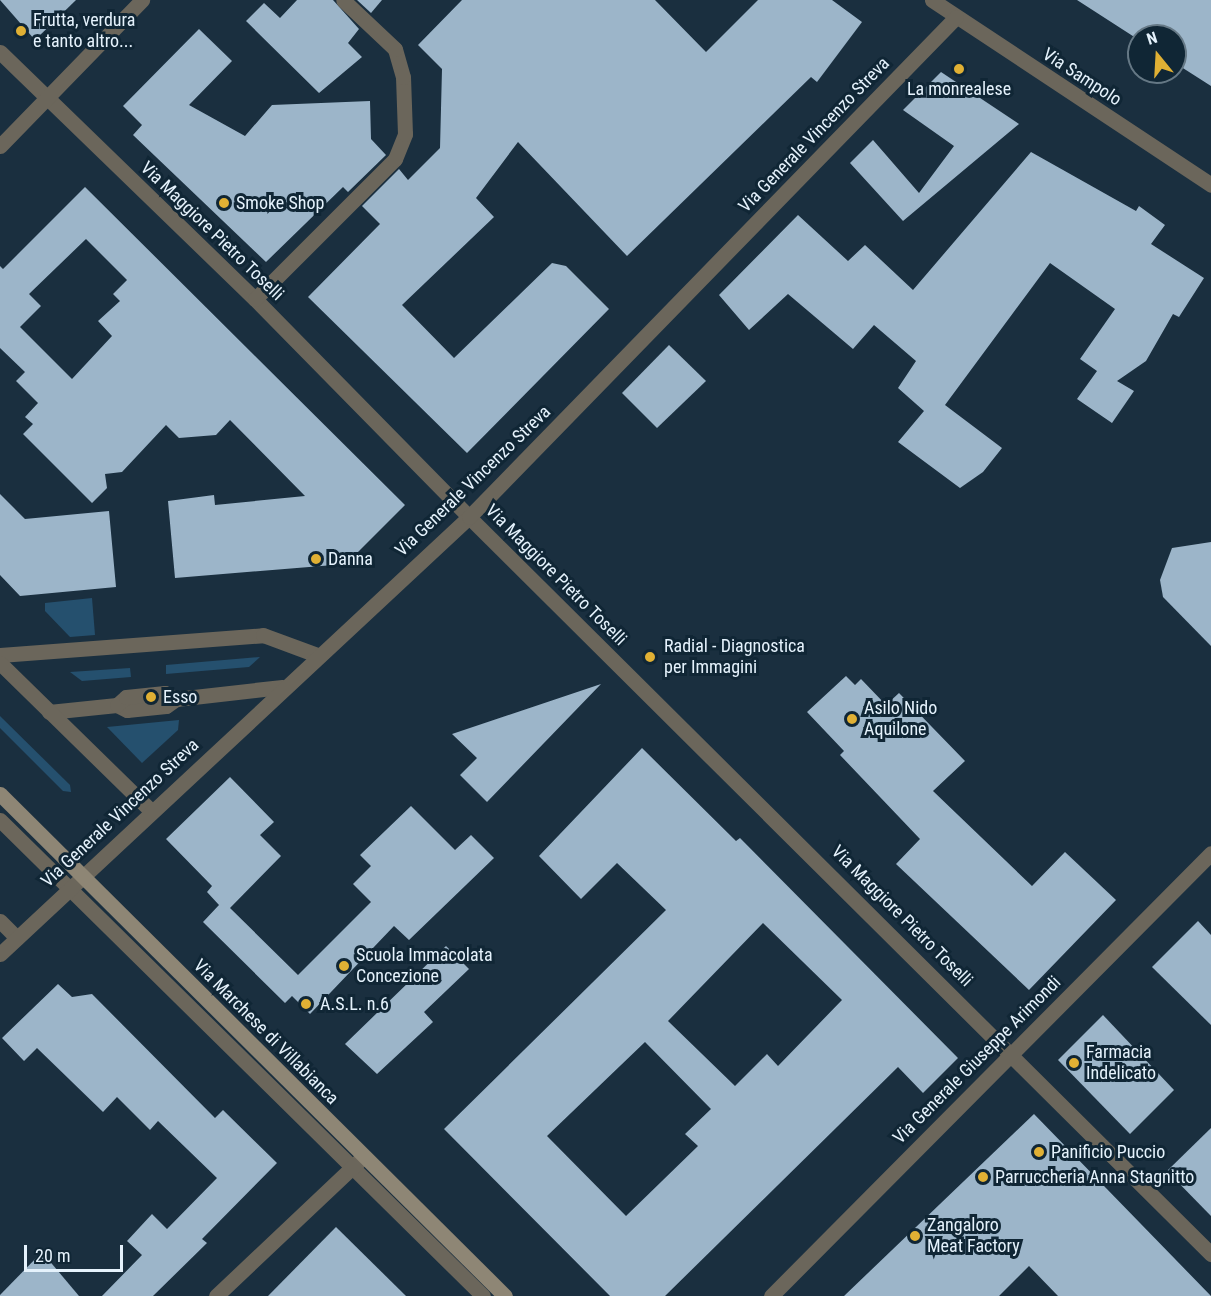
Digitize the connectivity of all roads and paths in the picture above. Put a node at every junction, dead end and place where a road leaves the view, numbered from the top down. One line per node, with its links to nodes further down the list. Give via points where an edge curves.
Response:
1 (142, 0): 6 (street)
2 (343, 0): 9 (street, via 395,49 403,77 405,134 395,159)
3 (932, 0): 4 (street, Via Sampolo)
4 (956, 17): 8 (street, Via Sampolo); 10 (street, Via Generale Vincenzo Streva)
5 (0, 52): 6 (street, Via Maggiore Pietro Toselli)
6 (47, 99): 7 (street); 9 (street, Via Maggiore Pietro Toselli)
7 (0, 146)
8 (1211, 185)
9 (255, 298): 10 (street, Via Maggiore Pietro Toselli)
10 (469, 517): 12 (street, Via Generale Vincenzo Streva); 25 (street, Via Maggiore Pietro Toselli)
11 (0, 655): 12 (street, via 263,635)
12 (317, 655): 14 (street, Via Generale Vincenzo Streva)
13 (0, 663): 15 (street)
14 (282, 687): 15 (street, via 176,699 165,693 126,697 117,705); 17 (street, Via Generale Vincenzo Streva)
15 (50, 712): 17 (street)
16 (0, 795): 20 (street, Via Marchese di Villabianca)
17 (150, 810): 20 (street, Via Generale Vincenzo Streva)
18 (0, 820): 21 (street, Via Marchese di Villabianca)
19 (1211, 853): 25 (street, Via Generale Giuseppe Arimondi)
20 (81, 876): 21 (street, Via Generale Vincenzo Streva); 26 (street, Via Marchese di Villabianca)
21 (69, 888): 23 (street, Via Generale Vincenzo Streva); 26 (street, Via Marchese di Villabianca)
22 (0, 921): 23 (street)
23 (17, 938): 24 (street, Via Generale Vincenzo Streva)
24 (0, 954)
25 (1012, 1052): 27 (street, Via Maggiore Pietro Toselli); 31 (street, Via Generale Giuseppe Arimondi)
26 (358, 1162): 28 (street); 29 (street, Via Marchese di Villabianca); 30 (street, Via Marchese di Villabianca)
27 (1211, 1254)
28 (216, 1296)
29 (483, 1296)
30 (505, 1296)
31 (771, 1296)

